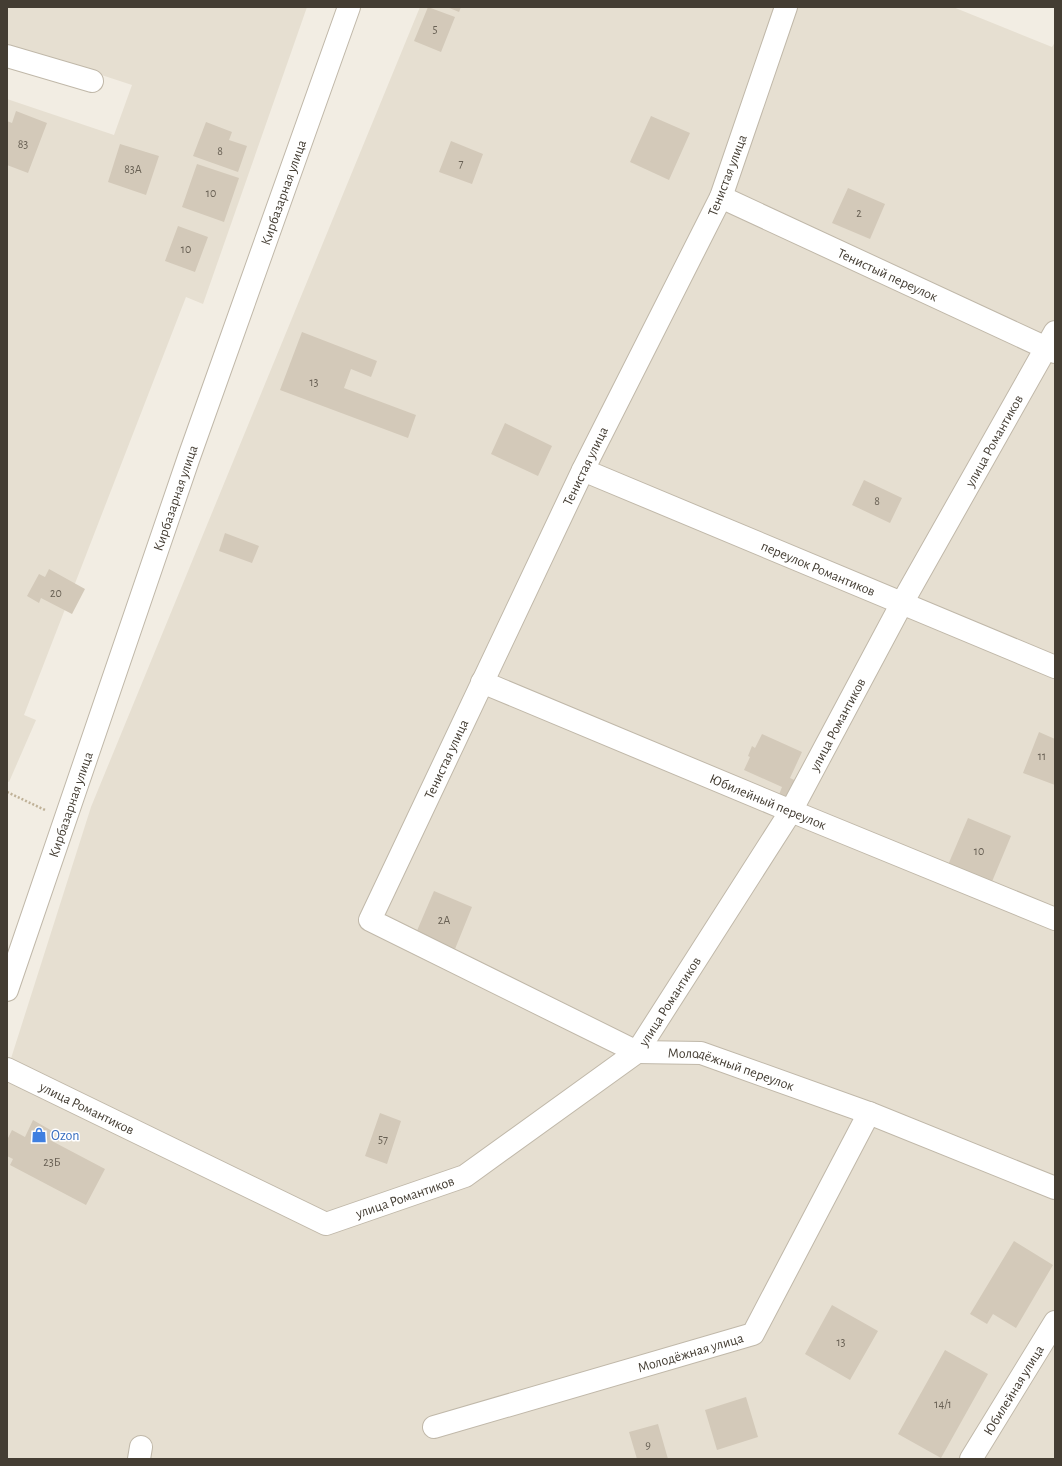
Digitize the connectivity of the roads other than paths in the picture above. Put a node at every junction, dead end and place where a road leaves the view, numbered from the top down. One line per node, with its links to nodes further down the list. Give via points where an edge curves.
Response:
1 (349, 7): 14 (street, Кирбазарная улица, via 192,449)
2 (786, 7): 5 (street, Тенистая улица)
3 (7, 56): 4 (street)
4 (92, 81)
5 (721, 197): 6 (street, Тенистый переулок); 7 (street, Тенистая улица)
6 (1052, 344): 8 (street, улица Романтиков)
7 (583, 470): 8 (street, переулок Романтиков); 10 (street, Тенистая улица)
8 (902, 603): 9 (street, переулок Романтиков); 11 (street, улица Романтиков)
9 (1055, 667)
10 (482, 682): 11 (street, Юбилейный переулок); 13 (street, Тенистая улица)
11 (791, 811): 12 (street, Юбилейный переулок); 15 (street, улица Романтиков)
12 (1055, 919)
13 (370, 920): 15 (street, Молодёжный переулок)
14 (7, 990)
15 (637, 1052): 16 (street, улица Романтиков, via 465,1176 326,1224); 17 (street, Молодёжный переулок, via 701,1053)
16 (7, 1069)
17 (869, 1113): 18 (street, Молодёжный переулок); 20 (street, Молодёжная улица, via 753,1334)
18 (1055, 1188)
19 (1055, 1322): 21 (street, Юбилейная улица)
20 (434, 1427)
21 (971, 1459)

